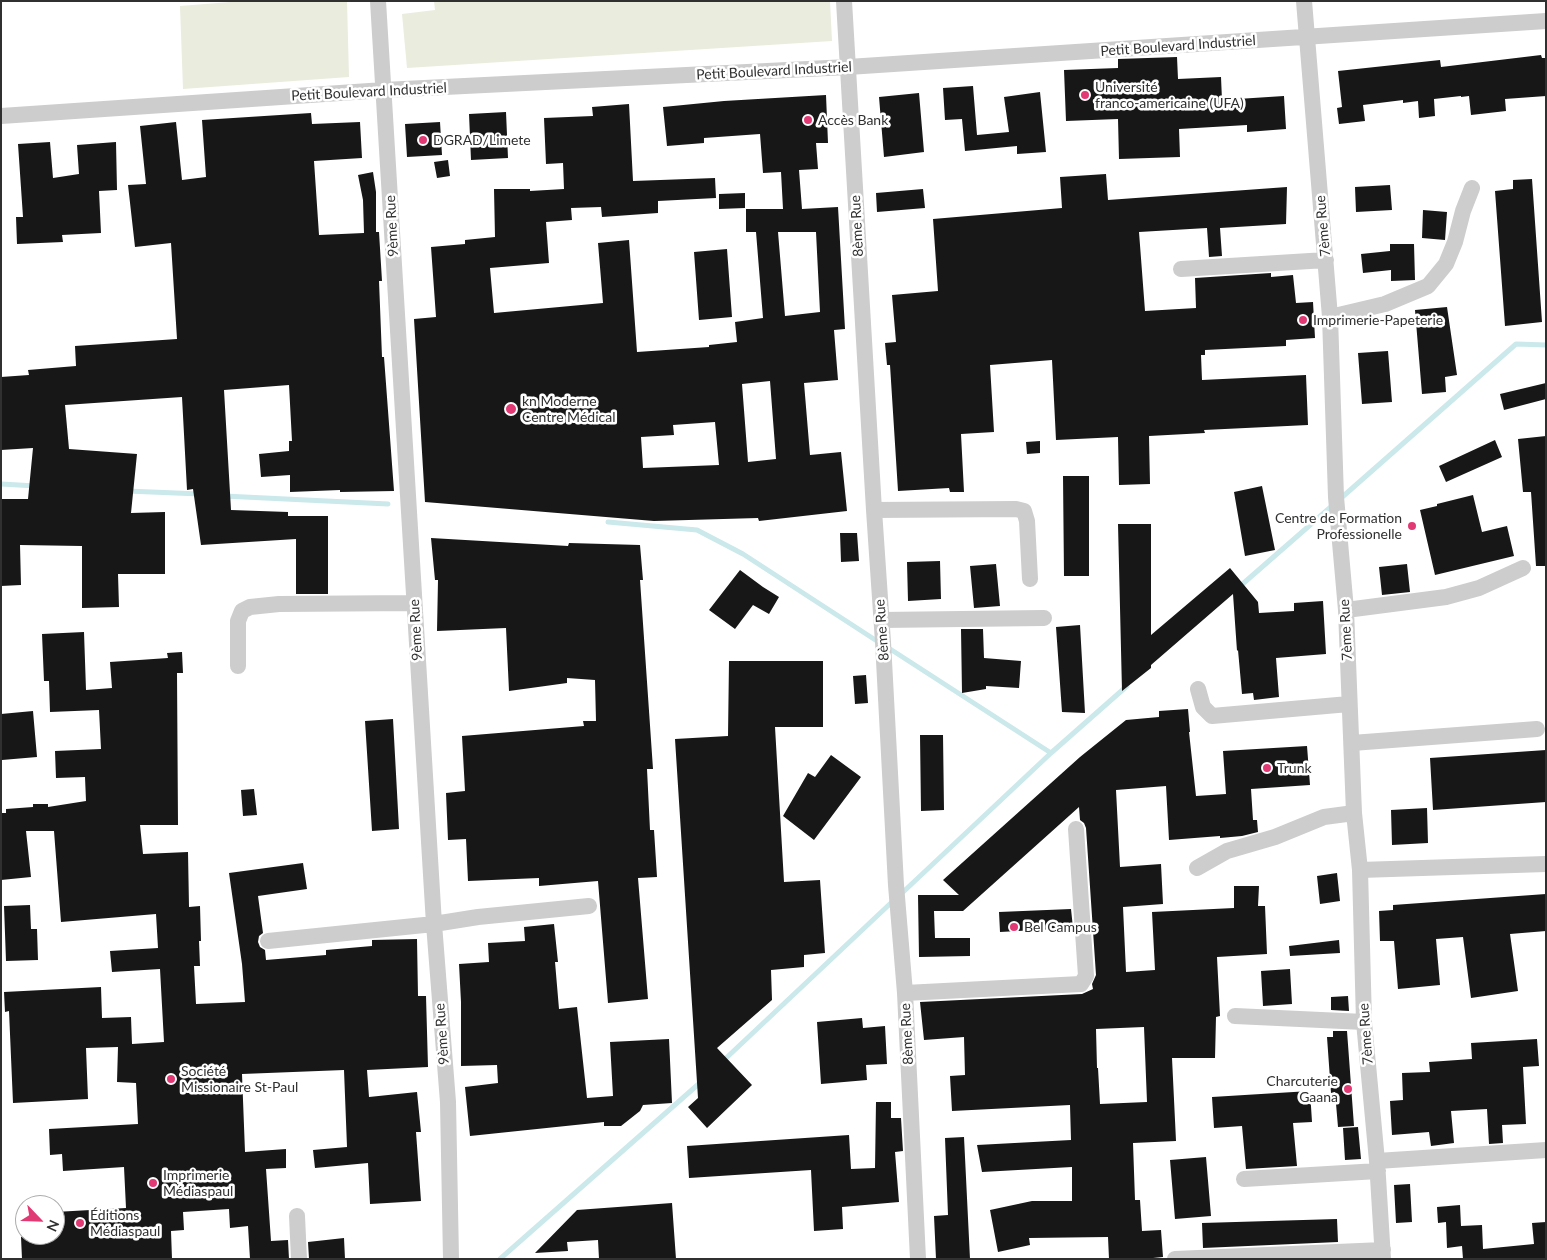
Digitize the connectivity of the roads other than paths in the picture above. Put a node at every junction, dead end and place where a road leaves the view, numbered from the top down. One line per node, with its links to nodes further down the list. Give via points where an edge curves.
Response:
1 (378, 1): 7 (street, 9ème Rue)
2 (844, 1): 6 (street, 8ème Rue)
3 (1304, 1): 5 (street, 7ème Rue)
4 (1546, 21): 5 (street, Petit Boulevard Industriel)
5 (1305, 37): 6 (street, Petit Boulevard Industriel); 10 (street, 7ème Rue)
6 (848, 67): 7 (street, Petit Boulevard Industriel); 13 (street, 8ème Rue)
7 (384, 90): 8 (street, Petit Boulevard Industriel); 16 (street, 9ème Rue)
8 (1, 116)
9 (1472, 188): 12 (street, via 1446,264 1428,286 1385,304)
10 (1326, 260): 11 (street); 12 (street, 7ème Rue)
11 (1181, 269)
12 (1330, 317): 17 (street, 7ème Rue, via 1336,497)
13 (874, 510): 15 (street, via 1016,508 1024,511); 19 (street, 8ème Rue)
14 (1523, 568): 17 (street, via 1479,588 1446,598)
15 (1030, 579)
16 (414, 603): 20 (street, via 250,606 242,611 238,621); 31 (street, 9ème Rue)
17 (1346, 610): 22 (street, 7ème Rue)
18 (1044, 618): 19 (street)
19 (881, 620): 33 (street, 8ème Rue, via 896,885)
20 (238, 666)
21 (1198, 689): 22 (street, via 1203,707 1212,716)
22 (1350, 704): 24 (street, 7ème Rue)
23 (1537, 729): 24 (street)
24 (1352, 743): 25 (street, 7ème Rue)
25 (1354, 813): 28 (street, via 1324,817 1276,837 1228,851); 29 (street, 7ème Rue)
26 (1076, 829): 33 (street, via 1086,976 1081,984)
27 (1546, 864): 29 (street)
28 (1197, 868)
29 (1360, 870): 35 (street, 7ème Rue)
30 (589, 906): 31 (street)
31 (434, 924): 32 (street); 42 (street, 9ème Rue, via 448,1102)
32 (268, 941)
33 (906, 993): 43 (street, 8ème Rue)
34 (1235, 1016): 35 (street)
35 (1364, 1022): 37 (street, 7ème Rue)
36 (1546, 1150): 37 (street)
37 (1378, 1166): 38 (street); 40 (street, 7ème Rue)
38 (1244, 1179)
39 (297, 1216): 41 (street)
40 (1383, 1254): 44 (street)
41 (299, 1259)
42 (452, 1259)
43 (918, 1259)
44 (1175, 1259)

